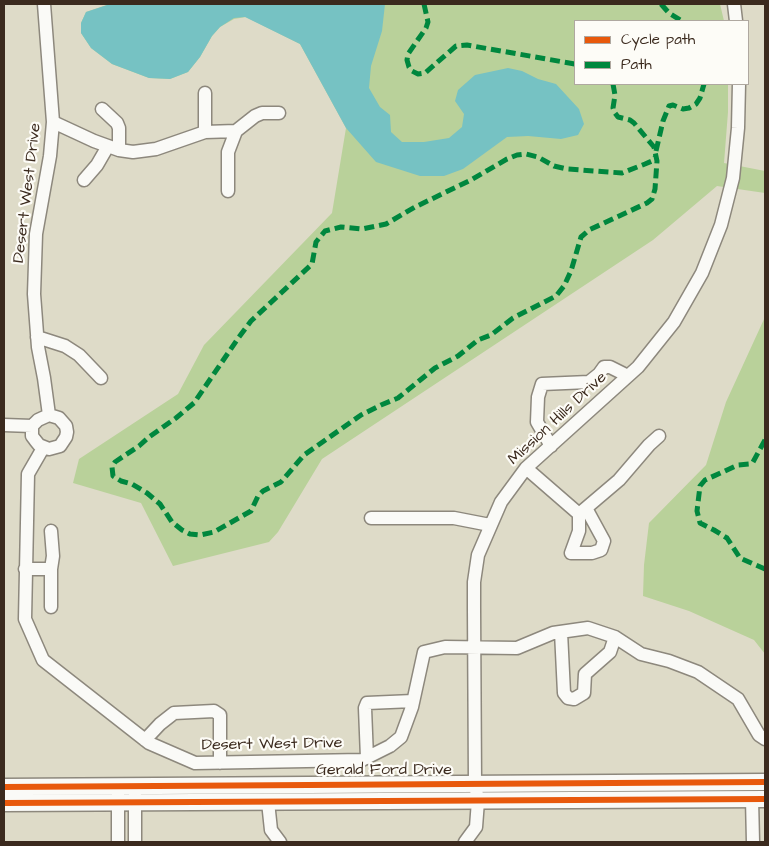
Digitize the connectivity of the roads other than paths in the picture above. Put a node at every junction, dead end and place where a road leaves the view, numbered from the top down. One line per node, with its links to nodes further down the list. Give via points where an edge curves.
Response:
1 (44, 4): 8 (street, Desert West Drive)
2 (734, 4): 3 (street)
3 (736, 20)
4 (739, 85): 15 (street, Mission Hills Drive, via 734,178 721,225 702,273 674,322)
5 (205, 93): 10 (street)
6 (102, 109): 11 (street, via 119,128)
7 (279, 114): 9 (street, via 254,116)
8 (53, 122): 11 (street); 14 (street, Desert West Drive, via 36,234 34,294)
9 (236, 131): 10 (street); 13 (street, via 228,152)
10 (205, 132): 11 (street, via 156,149 133,152)
11 (113, 148): 12 (street)
12 (84, 180)
13 (228, 190)
14 (37, 337): 16 (street, via 65,346 79,355); 17 (street, Desert West Drive)
15 (628, 376): 21 (street, Mission Hills Drive); 21 (street, via 604,367 589,382 542,384 537,422)
16 (101, 378)
17 (49, 415): 19 (street); 22 (street, via 63,422 66,437 60,446)
18 (4, 425): 19 (street)
19 (32, 426): 22 (street, via 32,436)
20 (659, 436): 23 (street, via 619,480 583,511)
21 (551, 446): 23 (street, Mission Hills Drive)
22 (43, 448): 27 (street, Desert West Drive, via 28,474)
23 (526, 468): 25 (street, Mission Hills Drive, via 501,502)
24 (372, 518): 25 (street, via 454,518)
25 (490, 525): 32 (street, Mission Hills Drive, via 478,555 474,582)
26 (51, 531): 28 (street)
27 (25, 568): 28 (street); 35 (street, Desert West Drive, via 25,619 43,660)
28 (51, 569): 29 (street)
29 (51, 607)
30 (561, 632): 31 (street, via 588,628); 31 (street, via 564,693 574,699 584,693 586,674 610,652); 32 (street, via 517,648)
31 (615, 637): 34 (street, via 641,654 669,660 698,672 738,699 759,735)
32 (474, 648): 33 (street, Desert West Drive, via 446,647 424,652); 39 (street, Mission Hills Drive)
33 (413, 701): 36 (street, Desert West Drive, via 401,737); 36 (street, via 367,703)
34 (765, 739)
35 (145, 740): 37 (street, Desert West Drive, via 195,763); 37 (street, via 174,713 214,711 220,715)
36 (367, 758): 37 (street, Desert West Drive)
37 (220, 763)
38 (765, 782): 39 (main road, Gerald Ford Drive)
39 (475, 784): 41 (main road, Gerald Ford Drive); 43 (street, Mission Hills Drive)
40 (4, 786): 41 (main road, Gerald Ford Drive)
41 (127, 794): 44 (main road, Gerald Ford Drive); 45 (main road, Gerald Ford Drive); 46 (street); 47 (street)
42 (759, 799): 43 (main road, Gerald Ford Drive); 50 (street)
43 (478, 801): 44 (main road, Gerald Ford Drive); 49 (street, Mission Hills Drive, via 476,827)
44 (268, 802): 48 (street, via 271,830)
45 (4, 803)
46 (118, 842)
47 (135, 842)
48 (280, 842)
49 (464, 842)
50 (753, 842)

